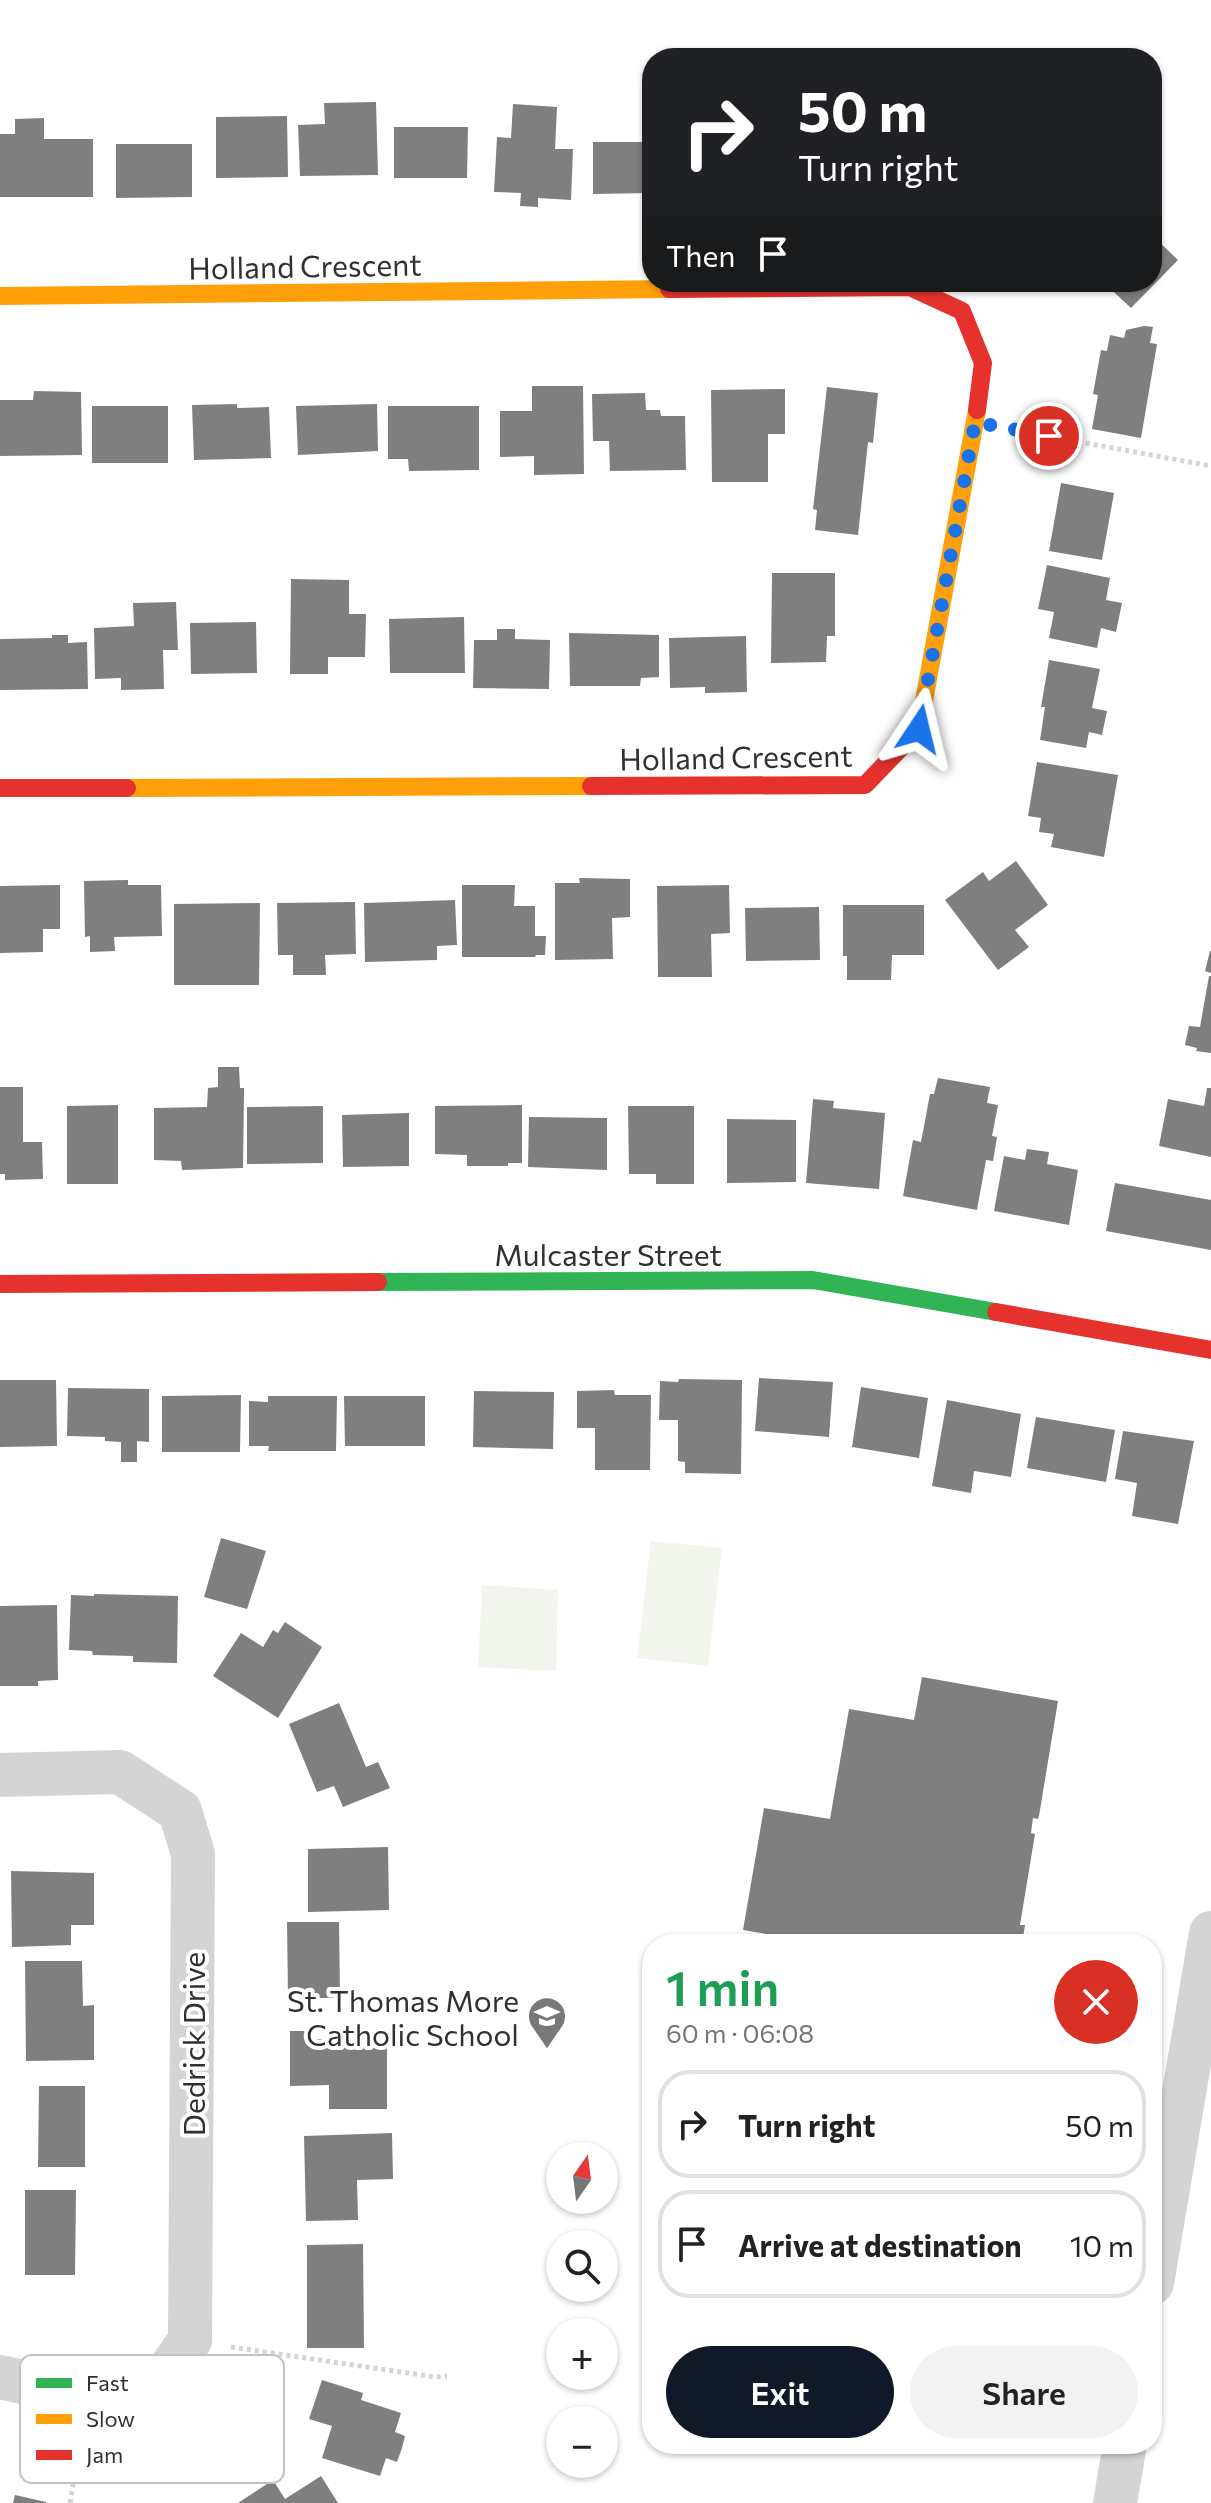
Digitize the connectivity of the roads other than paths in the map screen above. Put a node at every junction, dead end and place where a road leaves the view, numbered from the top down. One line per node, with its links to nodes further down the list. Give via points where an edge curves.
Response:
1 (642, 290): 3 (street, Holland Crescent)
2 (921, 292): 4 (street, Holland Crescent, via 962,311 983,363 919,729 865,785)
3 (0, 296)
4 (0, 788)
5 (0, 1284): 6 (street, Mulcaster Street, via 813,1280)
6 (1211, 1350)
7 (0, 1775): 10 (street, Dedrick Drive, via 120,1772 180,1811 193,1854 190,2340)
8 (1211, 1933): 9 (street)
9 (1162, 2224)
10 (180, 2355)
11 (0, 2377): 12 (street, Dedrick Drive)
12 (20, 2382)
13 (1123, 2454): 14 (street)
14 (1115, 2503)

